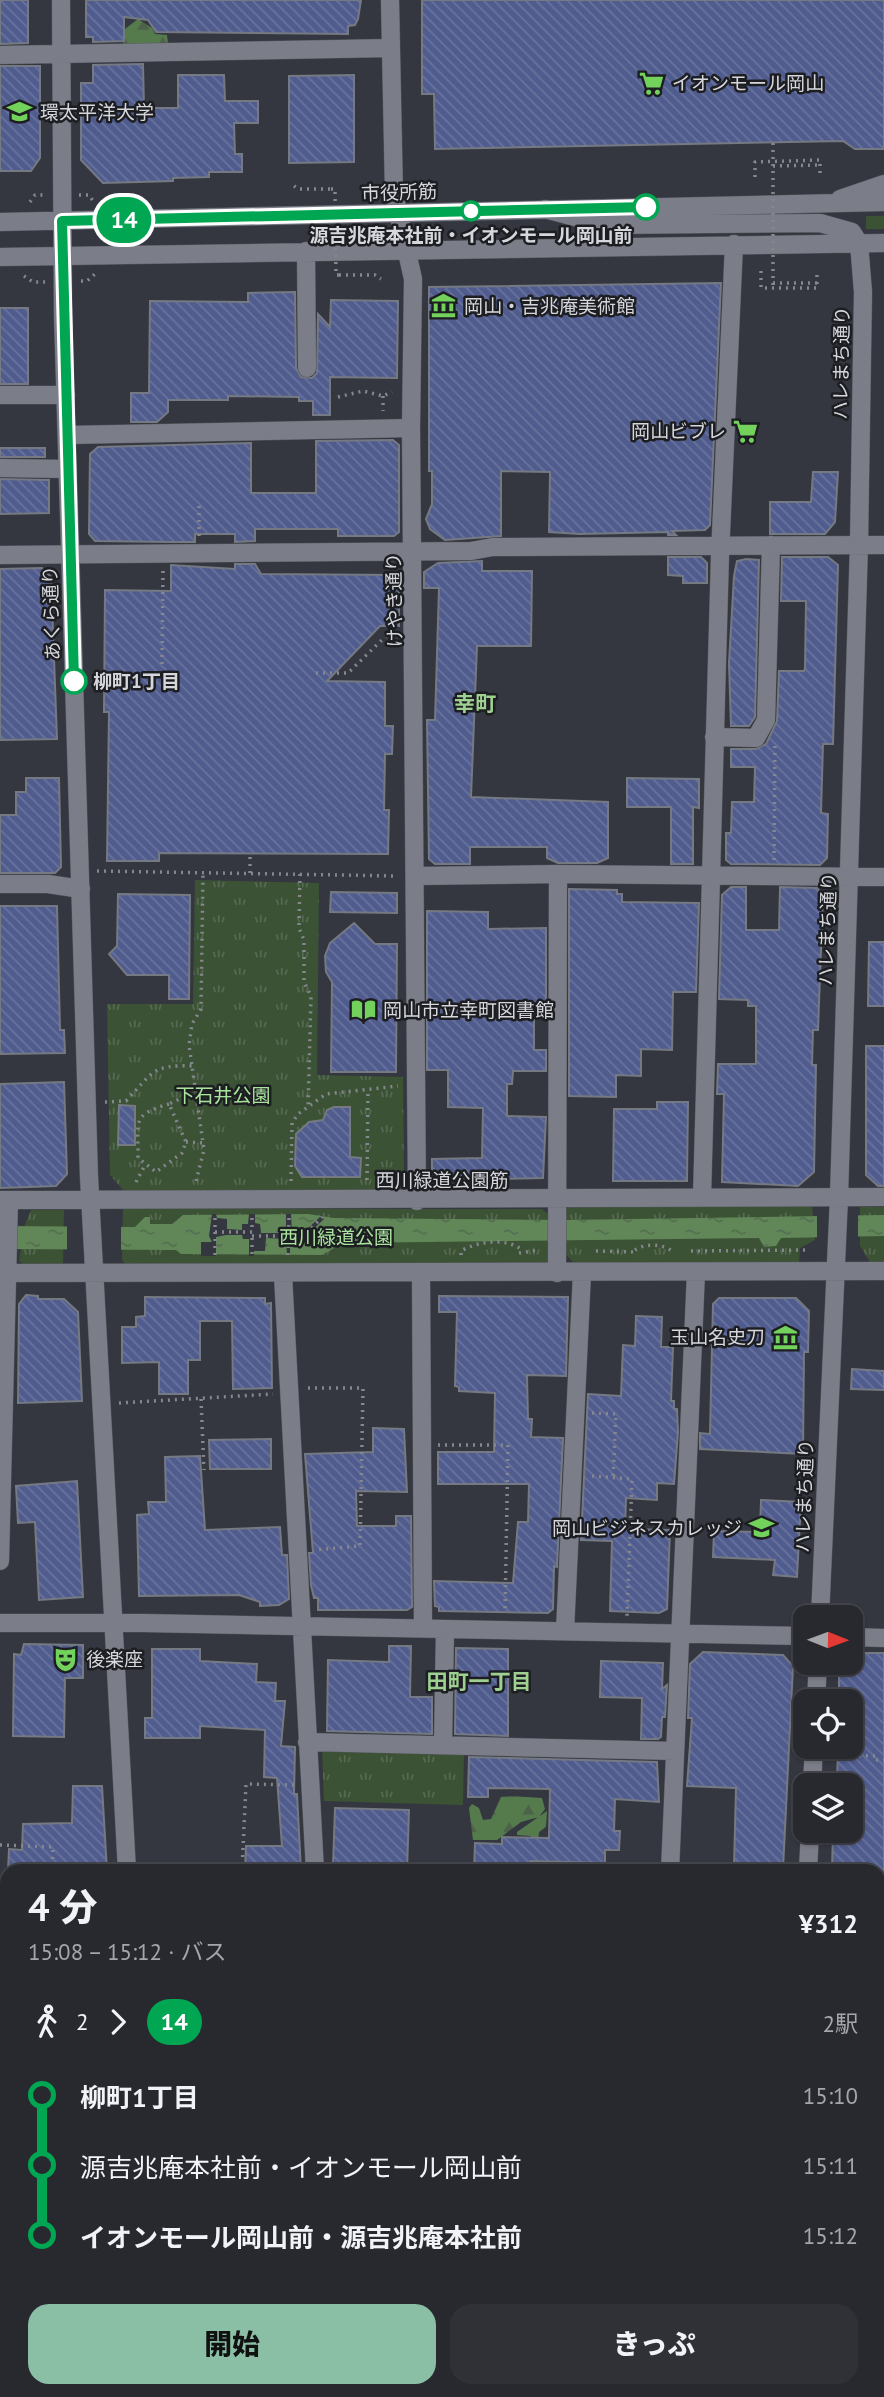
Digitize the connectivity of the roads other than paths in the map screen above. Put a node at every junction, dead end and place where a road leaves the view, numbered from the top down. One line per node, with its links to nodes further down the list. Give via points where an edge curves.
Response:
1 (61, 0): 4 (street, あくら通り)
2 (390, 0): 3 (street, けやき通り)
3 (391, 48): 4 (street); 10 (street, けやき通り)
4 (61, 54): 5 (street); 11 (street, あくら通り)
5 (0, 55)
6 (884, 184): 8 (street)
7 (884, 202): 8 (street, 市役所筋)
8 (831, 204): 9 (street, 市役所筋)
9 (545, 209): 10 (street, 市役所筋); 13 (street, via 604,225 820,223 852,232)
10 (398, 213): 11 (street, 市役所筋); 16 (street, けやき通り)
11 (62, 221): 12 (street, 市役所筋); 18 (street, あくら通り)
12 (0, 222)
13 (859, 243): 14 (street); 15 (street); 28 (street, ハレまち通り, via 863,292)
14 (884, 243)
15 (734, 244): 16 (street); 27 (street)
16 (406, 250): 17 (street); 23 (street, けやき通り, via 413,279)
17 (306, 251): 18 (street); 20 (street)
18 (62, 256): 19 (street); 21 (street, あくら通り)
19 (0, 257)
20 (307, 368)
21 (66, 395): 22 (street); 24 (street, あくら通り)
22 (0, 396)
23 (411, 428): 24 (street); 31 (street, けやき通り)
24 (67, 435): 26 (street, あくら通り)
25 (0, 468): 26 (street)
26 (67, 468): 33 (street, あくら通り)
27 (722, 544): 29 (street); 31 (street); 34 (street)
28 (859, 544): 29 (street); 30 (street); 38 (street, ハレまち通り)
29 (771, 545): 34 (street, via 766,720 756,738)
30 (884, 545)
31 (414, 552): 33 (street); 37 (street, けやき通り)
32 (0, 555): 33 (street)
33 (69, 555): 40 (street, あくら通り)
34 (714, 737): 36 (street)
35 (558, 874): 36 (street); 37 (street); 44 (street)
36 (710, 875): 38 (street); 42 (street)
37 (417, 876): 47 (street, けやき通り)
38 (849, 877): 39 (street); 48 (street, ハレまち通り)
39 (884, 877)
40 (81, 880): 41 (street); 46 (street, あくら通り)
41 (0, 884)
42 (702, 1197): 44 (street, 西川緑道公園筋); 48 (street, 西川緑道公園筋)
43 (884, 1198): 48 (street, 西川緑道公園筋)
44 (556, 1199): 47 (street, 西川緑道公園筋); 54 (street)
45 (4, 1200): 46 (street, 西川緑道公園筋); 52 (street, via 8,1224)
46 (91, 1200): 47 (street, 西川緑道公園筋); 56 (street, あくら通り)
47 (417, 1201)
48 (839, 1206): 49 (street, ハレまち通り)
49 (836, 1271): 50 (street); 51 (street); 59 (street, ハレまち通り)
50 (884, 1271)
51 (696, 1272): 55 (street); 66 (street)
52 (4, 1273): 56 (street); 58 (street)
53 (421, 1273): 54 (street); 57 (street); 63 (street)
54 (557, 1273): 55 (street)
55 (582, 1273): 65 (street)
56 (95, 1274): 57 (street); 61 (street, あくら通り)
57 (283, 1275): 62 (street)
58 (0, 1561)
59 (821, 1605)
60 (0, 1623): 61 (street)
61 (113, 1623): 62 (street); 74 (street, あくら通り)
62 (300, 1626): 63 (street); 70 (street)
63 (423, 1628): 64 (street)
64 (445, 1629): 65 (street); 71 (street)
65 (565, 1631): 66 (street)
66 (681, 1634): 67 (street); 72 (street)
67 (793, 1636)
68 (863, 1637): 69 (street)
69 (884, 1638)
70 (307, 1742): 71 (street); 75 (street)
71 (443, 1744): 72 (street)
72 (676, 1751): 76 (street)
73 (809, 1843): 77 (street)
74 (127, 1864)
75 (315, 1864)
76 (670, 1864)
77 (808, 1864)

